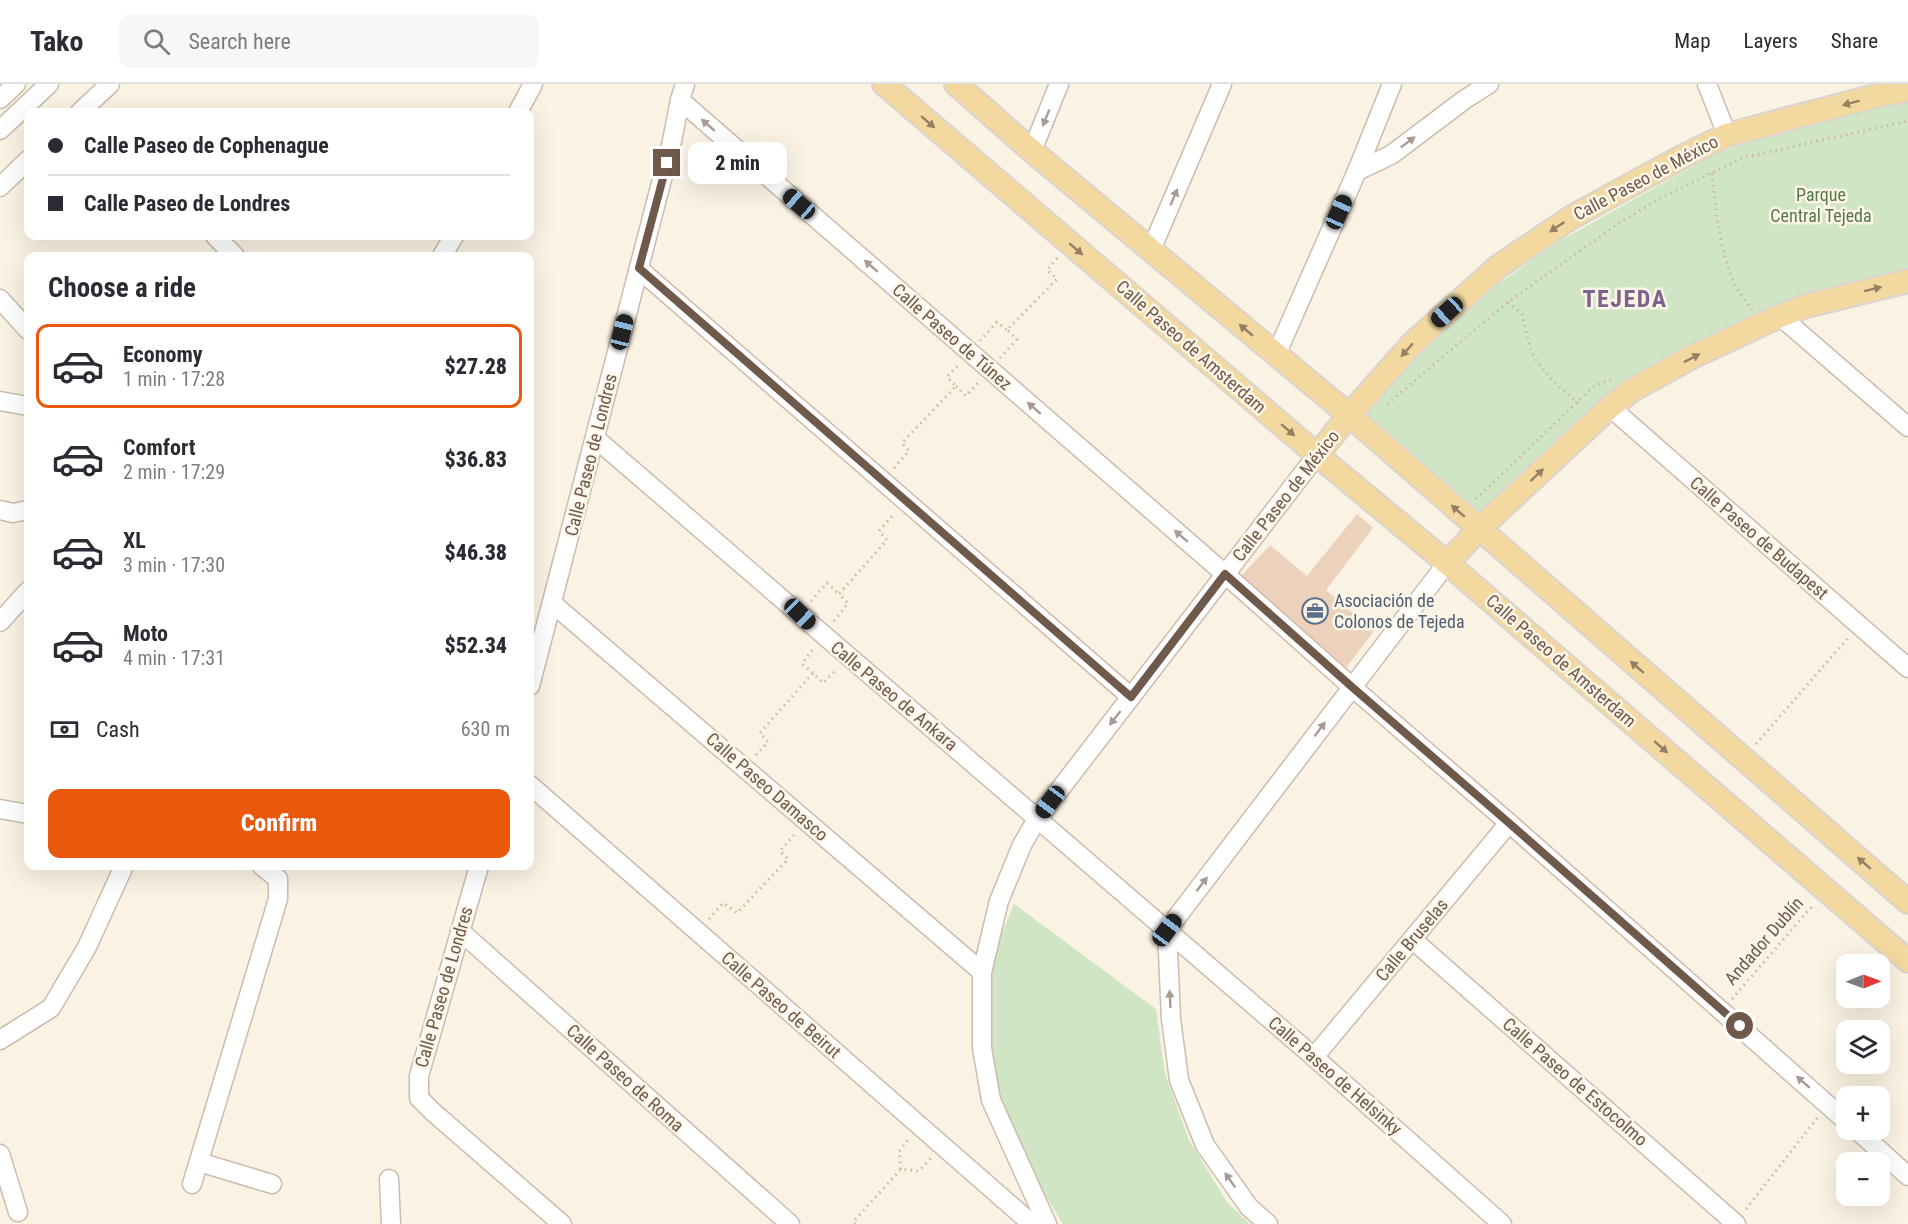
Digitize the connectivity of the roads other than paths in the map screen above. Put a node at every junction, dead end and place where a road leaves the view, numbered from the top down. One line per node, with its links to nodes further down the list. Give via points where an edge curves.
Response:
1 (16, 84): 14 (street)
2 (49, 84): 17 (street)
3 (110, 84): 15 (street)
4 (533, 84): 16 (street)
5 (884, 84): 38 (main road, Calle Paseo de Amsterdam, one-way to 38)
6 (956, 84): 19 (main road)
7 (1059, 84): 19 (street, one-way to 19)
8 (1222, 84): 24 (street, one-way to 8)
9 (1392, 84): 21 (street)
10 (1489, 84): 21 (street, one-way to 10, via 1391,155)
11 (1707, 84): 18 (street)
12 (1908, 90): 18 (main road, Calle Paseo de México, one-way to 18)
13 (682, 92): 26 (street, Calle Paseo de Londres); 43 (street, Calle Paseo de Túnez, one-way to 13, via 989,370)
14 (0, 99)
15 (91, 108)
16 (520, 108)
17 (0, 130)
18 (1727, 135): 35 (main road, Calle Paseo de México, one-way to 35, via 1572,217 1499,266 1413,343)
19 (1032, 151): 24 (main road)
20 (24, 164): 22 (street)
21 (1357, 171): 31 (street)
22 (0, 187)
23 (219, 240): 25 (street)
24 (1151, 250): 31 (main road, one-way to 24)
25 (231, 252)
26 (639, 268): 37 (street, Calle Paseo de Londres); 50 (street)
27 (1908, 281): 29 (main road, one-way to 27)
28 (0, 299): 30 (street)
29 (1780, 316): 34 (main road, one-way to 29, via 1632,390 1682,363); 36 (street)
30 (24, 326)
31 (1276, 355): 35 (main road)
32 (0, 402): 33 (street)
33 (24, 405)
34 (1610, 407): 41 (main road, one-way to 34); 47 (street, Calle Paseo de Budapest)
35 (1349, 415): 38 (main road, Calle Paseo de México); 41 (main road, one-way to 35)
36 (1908, 427)
37 (595, 438): 45 (street, Calle Paseo de Londres); 54 (street, Calle Paseo de Ankara)
38 (1317, 455): 42 (main road, Calle Paseo de Amsterdam); 43 (street, Calle Paseo de México)
39 (0, 510): 40 (street)
40 (24, 511)
41 (1479, 529): 42 (main road); 59 (main road, one-way to 41)
42 (1447, 563): 49 (street); 63 (main road, Calle Paseo de Amsterdam, one-way to 63)
43 (1225, 574): 49 (street, Calle Paseo de Túnez); 50 (street, Calle Paseo de México)
44 (24, 595): 46 (street)
45 (552, 603): 48 (street, Calle Paseo de Londres); 64 (street, Calle Paseo Damasco)
46 (0, 622)
47 (1908, 668)
48 (534, 671)
49 (1352, 687): 55 (street, Calle Paseo de Túnez); 60 (street, one-way to 49)
50 (1131, 697): 54 (street, Calle Paseo de México, one-way to 54)
51 (534, 788): 80 (street, Calle Paseo de Beirut)
52 (0, 809): 53 (street)
53 (24, 813)
54 (1037, 819): 60 (street, Calle Paseo de Ankara); 64 (street, Calle Paseo de México, via 999,901)
55 (1509, 823): 62 (street, Calle Bruselas); 67 (street, Calle Paseo de Túnez, one-way to 55)
56 (122, 870): 65 (street, via 87,947 51,1008)
57 (267, 870): 70 (street, via 278,879 278,899)
58 (478, 870): 61 (street, Calle Paseo de Londres)
59 (1908, 902)
60 (1167, 930): 66 (street, Calle Paseo de Helsinky); 82 (street, one-way to 60, via 1249,1207 1205,1145 1179,1080 1171,1019)
61 (460, 931): 78 (street, Calle Paseo de Londres, via 419,1076 419,1098); 79 (street, Calle Paseo de Roma)
62 (1413, 940): 66 (street, Calle Bruselas); 76 (street, Calle Paseo de Estocolmo)
63 (1908, 961)
64 (982, 972): 81 (street, Calle Paseo de México, via 982,1048 991,1100)
65 (0, 1040)
66 (1314, 1057): 83 (street, Calle Paseo de Helsinky)
67 (1836, 1111)
68 (1868, 1140): 71 (street)
69 (0, 1154): 75 (street)
70 (199, 1162): 73 (street); 74 (street)
71 (1908, 1176)
72 (389, 1179): 77 (street)
73 (192, 1184)
74 (272, 1184)
75 (18, 1212)
76 (1735, 1223)
77 (391, 1224)
78 (562, 1224)
79 (790, 1224)
80 (1032, 1224)
81 (1047, 1224)
82 (1268, 1224)
83 (1502, 1224)

